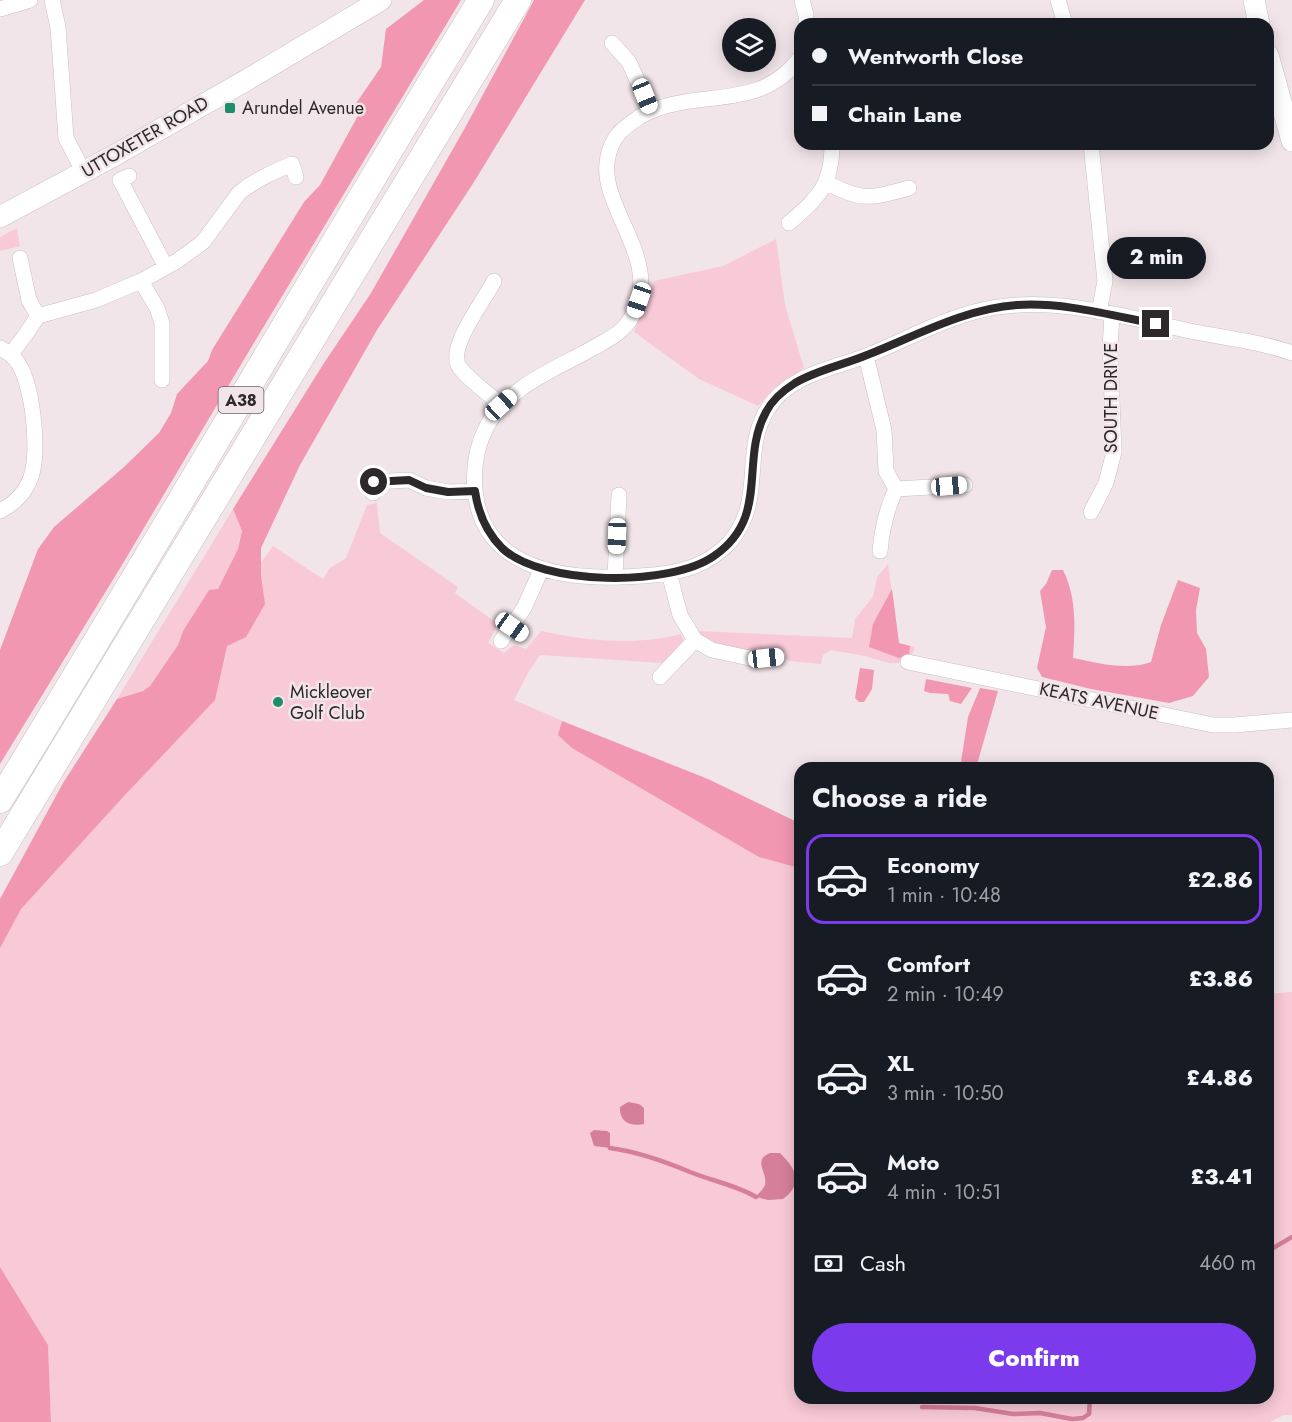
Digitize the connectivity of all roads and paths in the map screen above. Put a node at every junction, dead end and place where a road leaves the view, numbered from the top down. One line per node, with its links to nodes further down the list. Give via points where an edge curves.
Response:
1 (30, 0): 9 (street)
2 (52, 0): 20 (street, via 58,27 66,138)
3 (381, 0): 20 (main road, UTTOXETER ROAD)
4 (481, 0): 55 (highway, A38)
5 (518, 0): 56 (highway, A38)
6 (802, 0): 10 (street)
7 (1058, 0): 11 (street)
8 (1254, 0): 12 (main road)
9 (0, 9)
10 (806, 18)
11 (1063, 18)
12 (1258, 18)
13 (612, 43): 16 (street, via 629,62)
14 (794, 70): 16 (street, via 760,90 670,104)
15 (1274, 76): 17 (main road)
16 (651, 111): 37 (street, via 617,136 607,167 609,188 633,242 642,280 630,320 616,335 524,387)
17 (1292, 141)
18 (831, 150): 23 (street)
19 (1092, 150): 31 (street, SOUTH DRIVE)
20 (84, 172): 25 (main road, UTTOXETER ROAD)
21 (129, 177): 28 (street, via 120,180)
22 (296, 177): 28 (street, via 292,164 245,188 203,242)
23 (827, 183): 24 (street, via 870,198); 26 (street, via 812,204)
24 (909, 188)
25 (0, 217)
26 (789, 223)
27 (20, 258): 32 (street, via 29,300)
28 (166, 267): 29 (street)
29 (141, 280): 32 (street, via 96,300); 36 (street, via 162,323)
30 (494, 282): 37 (street, via 491,301 459,342 456,358 459,367)
31 (1106, 313): 34 (street); 35 (street, via 1017,305 974,312); 44 (street, SOUTH DRIVE, via 1114,452 1106,483)
32 (38, 316): 33 (street, via 26,334)
33 (5, 351): 43 (street, via 23,373 35,449 33,471 26,487 17,500)
34 (1292, 353)
35 (866, 356): 39 (street, via 884,430 886,471); 47 (street, via 806,377 775,399 756,440 746,518 723,549 707,561)
36 (162, 380)
37 (501, 405): 40 (street, via 482,438)
38 (965, 485): 39 (street)
39 (896, 489): 45 (street, via 886,510)
40 (475, 491): 41 (street, via 448,492 402,479 374,482); 46 (street, via 486,525 502,548)
41 (373, 493)
42 (619, 495): 48 (street)
43 (0, 511)
44 (1091, 512)
45 (880, 551)
46 (541, 570): 48 (street); 50 (street, via 518,631)
47 (669, 573): 48 (street); 49 (street, via 680,615)
48 (615, 577)
49 (695, 640): 51 (street, via 712,650 754,659); 53 (street)
50 (501, 641)
51 (778, 657)
52 (908, 662): 54 (street, KEATS AVENUE, via 1213,725)
53 (660, 677)
54 (1292, 720)
55 (0, 800)
56 (0, 853)

